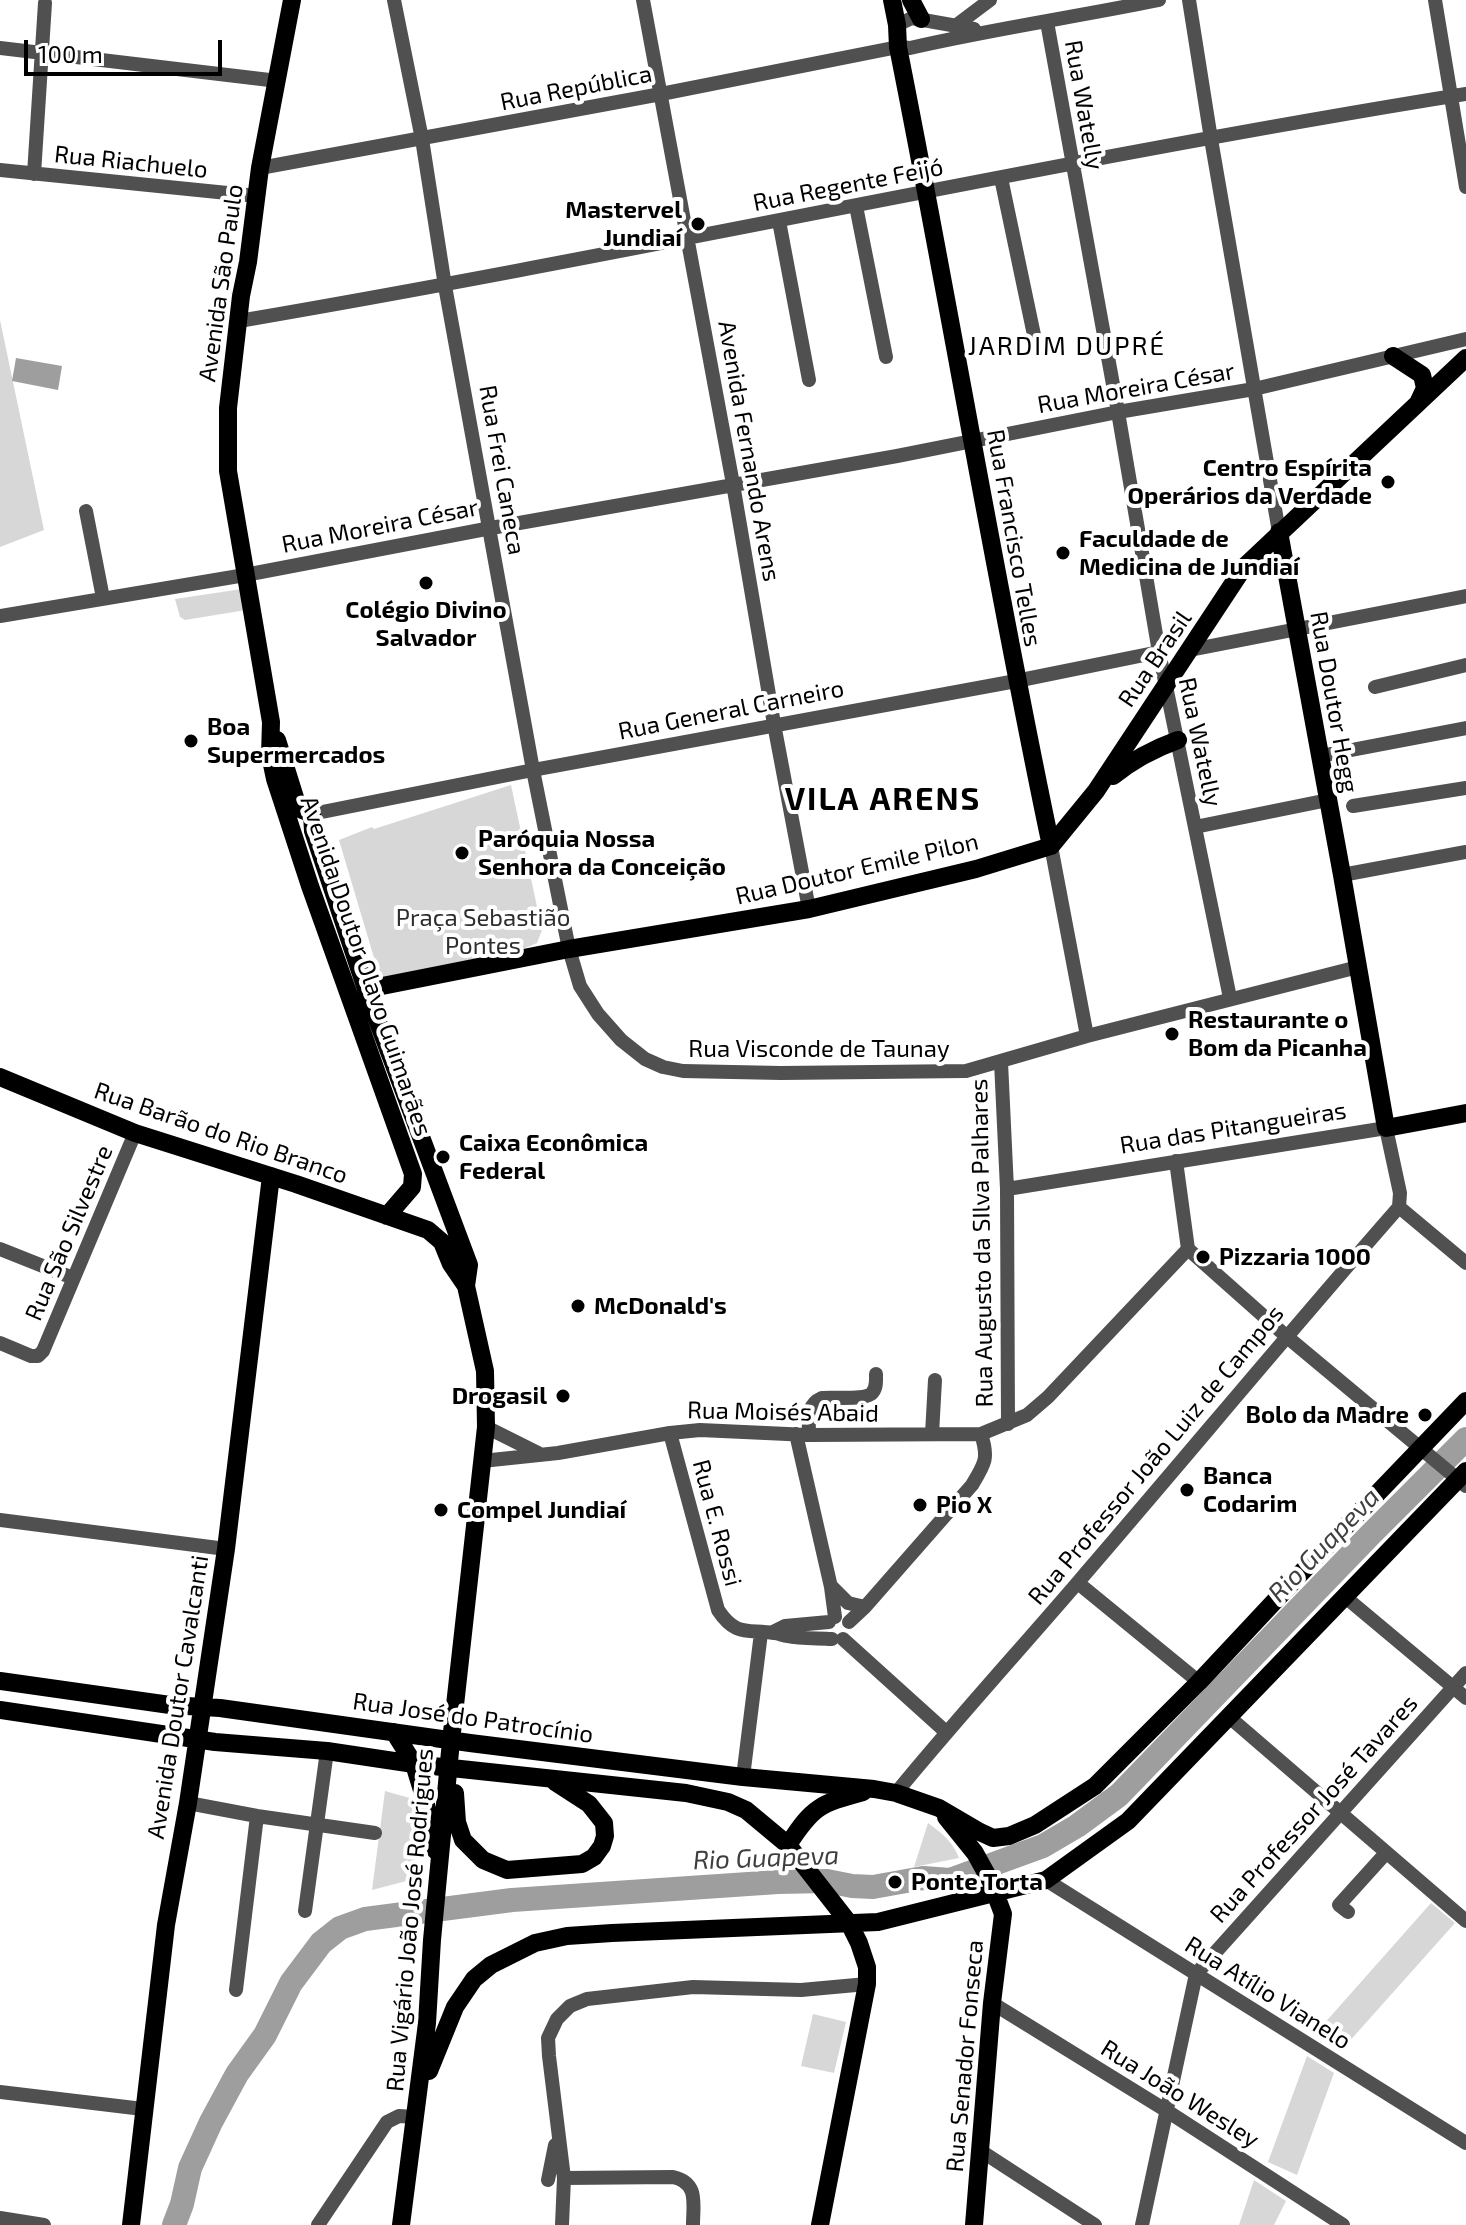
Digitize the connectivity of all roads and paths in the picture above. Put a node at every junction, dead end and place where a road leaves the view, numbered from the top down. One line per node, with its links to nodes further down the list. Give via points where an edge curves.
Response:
1 (292, 0): 20 (main road, Avenida São Paulo)
2 (394, 0): 23 (street, Rua Frei Caneca)
3 (643, 0): 21 (street, Avenida Fernando Arens)
4 (892, 0): 13 (main road)
5 (911, 0): 11 (main road)
6 (990, 0): 14 (street)
7 (1159, 0): 12 (street)
8 (1189, 0): 24 (street, Rua Doutor Hegg)
9 (1435, 0): 22 (street)
10 (45, 3): 19 (street)
11 (924, 19): 13 (street); 14 (street); 16 (street)
12 (1047, 22): 15 (street); 25 (street, Rua Watelly)
13 (897, 25): 17 (main road)
14 (954, 27): 15 (street)
15 (986, 30): 16 (street)
16 (923, 45): 17 (street)
17 (898, 47): 21 (street, Rua República); 31 (main road, Rua Francisco Telles)
18 (0, 48): 19 (street)
19 (43, 52): 20 (street); 28 (street)
20 (278, 81): 26 (main road, Avenida São Paulo)
21 (661, 94): 23 (street, Rua República); 35 (street, Avenida Fernando Arens)
22 (1459, 95): 24 (street, Rua Regente Feijó); 30 (street)
23 (422, 139): 26 (street, Rua República); 36 (street, Rua Frei Caneca)
24 (1211, 139): 25 (street, Rua Regente Feijó); 44 (street, Rua Doutor Hegg)
25 (1072, 165): 29 (street, Rua Regente Feijó); 46 (street, Rua Watelly)
26 (260, 168): 32 (main road, Avenida São Paulo)
27 (0, 170): 28 (street, Rua Riachuelo)
28 (34, 174): 32 (street, Rua Riachuelo)
29 (1001, 178): 31 (street, Rua Regente Feijó); 38 (street)
30 (1466, 187)
31 (927, 192): 33 (street, Rua Regente Feijó); 47 (main road, Rua Francisco Telles)
32 (257, 196): 37 (main road, Avenida São Paulo)
33 (856, 206): 34 (street, Rua Regente Feijó); 41 (street)
34 (779, 221): 35 (street, Rua Regente Feijó); 43 (street)
35 (688, 238): 36 (street, Rua Regente Feijó); 48 (street, Avenida Fernando Arens)
36 (445, 286): 37 (street, Rua Regente Feijó); 50 (street, Rua Frei Caneca)
37 (239, 321): 52 (main road, Avenida São Paulo, via 228,408 228,471)
38 (1034, 335)
39 (1466, 339): 40 (street, Rua Moreira César)
40 (1393, 356): 44 (street, Rua Moreira César); 45 (main road, via 1422,375 1425,388)
41 (886, 357)
42 (1466, 358): 45 (main road, Rua Brasil)
43 (809, 380)
44 (1254, 389): 46 (street, Rua Moreira César); 51 (street, Rua Doutor Hegg)
45 (1417, 403): 51 (main road, Rua Brasil)
46 (1118, 412): 47 (street, Rua Moreira César); 58 (street, Rua Watelly)
47 (972, 441): 48 (street, Rua Moreira César); 60 (main road, Rua Francisco Telles)
48 (733, 484): 50 (street, Rua Moreira César); 64 (street, Avenida Fernando Arens)
49 (86, 511): 54 (street)
50 (491, 528): 52 (street, Rua Moreira César); 68 (street, Rua Frei Caneca)
51 (1279, 532): 56 (main road, Rua Doutor Hegg); 57 (main road, Rua Brasil, via 1244,567)
52 (245, 575): 54 (street, Rua Moreira César); 63 (main road, Avenida Doutor Olavo Guimarães)
53 (1466, 596): 56 (street)
54 (103, 598): 55 (street, Rua Moreira César)
55 (0, 616)
56 (1297, 628): 57 (street); 67 (main road, Rua Doutor Hegg)
57 (1190, 650): 61 (main road, Rua Brasil)
58 (1159, 652): 60 (street, Rua General Carneiro); 61 (street, Rua Watelly)
59 (1466, 665): 62 (street)
60 (1016, 681): 64 (street, Rua General Carneiro); 75 (main road, Rua Francisco Telles)
61 (1166, 685): 66 (street, Rua Watelly); 70 (main road, Rua Brasil)
62 (1375, 687)
63 (271, 722): 73 (main road, Avenida Doutor Olavo Guimarães, via 297,804); 79 (main road, Avenida Doutor Olavo Guimarães, via 275,779)
64 (774, 724): 68 (street, Rua General Carneiro); 78 (street, Avenida Fernando Arens)
65 (1466, 728): 67 (street)
66 (1178, 740): 70 (main road, via 1132,760); 74 (street, Rua Watelly)
67 (1320, 756): 71 (main road, Rua Doutor Hegg)
68 (533, 770): 73 (street, Rua General Carneiro); 80 (street, Rua Frei Caneca)
69 (1466, 788): 72 (street)
70 (1096, 791): 75 (main road)
71 (1328, 800): 74 (street); 77 (main road, Rua Doutor Hegg)
72 (1353, 806)
73 (312, 814): 82 (main road, Avenida Doutor Olavo Guimarães, via 313,831)
74 (1195, 827): 83 (street, Rua Watelly)
75 (1051, 846): 78 (main road, Rua Doutor Emile Pilon); 84 (street, Rua Francisco Telles)
76 (1466, 852): 77 (street)
77 (1342, 875): 81 (main road, Rua Doutor Hegg)
78 (809, 909): 80 (main road, Rua Doutor Emile Pilon)
79 (323, 922): 82 (main road, via 350,976); 96 (main road, Avenida Doutor Olavo Guimarães, via 413,1174 412,1187)
80 (569, 949): 82 (main road, Rua Doutor Emile Pilon); 85 (street, Rua Visconde de Taunay, via 580,986 598,1014 621,1040 663,1067 934,1073)
81 (1358, 967): 83 (street, Rua Visconde de Taunay); 88 (main road, Rua Doutor Hegg)
82 (367, 989): 101 (main road, Avenida Doutor Olavo Guimarães, via 469,1265)
83 (1230, 998): 84 (street, Rua Visconde de Taunay)
84 (1087, 1036): 85 (street, Rua Visconde de Taunay)
85 (1001, 1062): 92 (street, Rua Augusto da SIlva Palhares)
86 (0, 1077): 89 (main road, Rua Barão do Rio Branco)
87 (1466, 1113): 88 (main road, Rua das Pitangueiras)
88 (1386, 1128): 90 (street, Rua das Pitangueiras); 95 (street)
89 (135, 1133): 91 (main road, Rua Barão do Rio Branco); 100 (street, Rua São Silvestre)
90 (1176, 1161): 92 (street, Rua das Pitangueiras); 98 (street)
91 (271, 1176): 93 (main road, Avenida Doutor Cavalcanti); 94 (main road, Rua Barão do Rio Branco)
92 (1007, 1189): 107 (street, Rua Augusto da SIlva Palhares)
93 (267, 1198): 94 (main road, via 286,1188); 118 (main road, Avenida Doutor Cavalcanti)
94 (337, 1199): 96 (main road, Rua Barão do Rio Branco)
95 (1399, 1207): 99 (street); 102 (street, Rua Professor João Luiz de Campos)
96 (387, 1216): 101 (main road, Rua Barão do Rio Branco, via 428,1230 442,1242)
97 (0, 1249): 100 (street)
98 (1188, 1249): 102 (street); 107 (street, via 1048,1397)
99 (1466, 1263)
100 (73, 1278): 103 (street, Rua São Silvestre, via 38,1356)
101 (466, 1286): 108 (main road, Rua Vigário João José Rodrigues, via 485,1371)
102 (1286, 1336): 113 (street); 119 (street, Rua Professor João Luiz de Campos)
103 (0, 1343)
104 (876, 1374): 110 (street, via 871,1394 817,1400)
105 (935, 1380): 111 (street)
106 (1466, 1401): 113 (main road, Rua José do Patrocínio)
107 (1008, 1424): 112 (street)
108 (486, 1427): 114 (street); 115 (main road, Rua Vigário João José Rodrigues)
109 (670, 1433): 110 (street, Rua Moisés Abaid); 114 (street, Rua Moisés Abaid); 124 (street, Rua E. Rossi, via 718,1610 739,1630)
110 (803, 1434): 111 (street, Rua Moisés Abaid); 120 (street)
111 (932, 1434): 112 (street, Rua Moisés Abaid)
112 (981, 1434): 122 (street, via 984,1466 972,1485)
113 (1426, 1453): 116 (street); 128 (main road, Rua José do Patrocínio)
114 (538, 1454): 115 (street, Rua Moisés Abaid)
115 (482, 1461): 137 (main road, Rua Vigário João José Rodrigues)
116 (1460, 1477): 121 (main road)
117 (0, 1520): 118 (street)
118 (226, 1549): 131 (main road, Avenida Doutor Cavalcanti)
119 (1078, 1583): 128 (street); 135 (street, Rua Professor João Luiz de Campos)
120 (831, 1587): 122 (street, via 848,1603); 123 (street)
121 (1344, 1596): 129 (street); 133 (main road)
122 (865, 1607): 123 (street)
123 (838, 1620): 124 (street); 125 (street, via 827,1629); 125 (street, via 851,1630)
124 (767, 1633): 125 (street, Rua E. Rossi); 142 (street)
125 (838, 1639): 135 (street)
126 (1466, 1673): 129 (street, Rua Professor José Tavares)
127 (0, 1681): 131 (main road, Rua José do Patrocínio)
128 (1199, 1682): 146 (main road, Rua José do Patrocínio, via 1095,1786 1035,1825 993,1838)
129 (1453, 1687): 130 (street); 147 (street, Rua Professor José Tavares)
130 (1466, 1698)
131 (203, 1706): 134 (main road, Rua José do Patrocínio); 136 (main road, Avenida Doutor Cavalcanti)
132 (0, 1710): 136 (main road, Rua José do Patrocínio)
133 (1228, 1716): 147 (street); 154 (main road, via 1128,1821)
134 (394, 1732): 137 (main road, Rua José do Patrocínio); 139 (main road)
135 (946, 1732): 144 (street, Rua Professor João Luiz de Campos)
136 (198, 1740): 138 (main road, Rua José do Patrocínio); 145 (main road, Avenida Doutor Cavalcanti)
137 (451, 1741): 140 (main road, Rua Vigário João José Rodrigues); 142 (main road, Rua José do Patrocínio)
138 (327, 1751): 139 (main road, Rua José do Patrocínio); 149 (street)
139 (414, 1764): 140 (main road, Rua José do Patrocínio); 153 (main road)
140 (448, 1768): 141 (main road, Rua José do Patrocínio); 141 (main road, via 463,1840 483,1860 507,1870 582,1864 602,1846 604,1823 598,1812); 153 (main road, Rua Vigário João José Rodrigues)
141 (545, 1777): 151 (main road, Rua José do Patrocínio, via 728,1802 746,1810)
142 (743, 1777): 143 (main road, Rua José do Patrocínio)
143 (874, 1789): 144 (main road, Rua José do Patrocínio); 151 (main road, via 819,1806)
144 (896, 1793): 146 (main road, Rua José do Patrocínio)
145 (188, 1803): 148 (street); 166 (main road, Avenida Doutor Cavalcanti, via 166,1925)
146 (939, 1808): 155 (main road, via 975,1853)
147 (1341, 1813): 152 (street); 160 (street, Rua Professor José Tavares)
148 (257, 1816): 149 (street); 162 (street)
149 (318, 1825): 150 (street); 156 (street)
150 (375, 1833)
151 (789, 1846): 158 (main road, Rua José do Patrocínio)
152 (1386, 1853): 157 (street, via 1339,1905); 159 (street)
153 (439, 1866): 165 (main road, Rua Vigário João José Rodrigues)
154 (1046, 1880): 155 (main road); 160 (street, Rua Atílio Vianelo)
155 (994, 1888): 158 (main road, via 878,1922); 163 (main road, Rua Senador Fonseca, via 1003,1914)
156 (305, 1911)
157 (1348, 1912)
158 (844, 1918): 161 (main road, Rua José do Patrocínio, via 859,1943); 165 (main road, via 567,1936 535,1943 474,1979 455,2007)
159 (1466, 1921)
160 (1196, 1974): 167 (street); 170 (street, Rua Atílio Vianelo)
161 (867, 1984): 169 (street, via 801,1990 693,1987 587,1999 570,2006 548,2038); 181 (main road)
162 (236, 1990)
163 (992, 2003): 167 (street, Rua João Wesley); 171 (main road, Rua Senador Fonseca)
164 (0, 2092): 166 (street)
165 (419, 2096): 168 (main road, Rua Vigário João José Rodrigues)
166 (143, 2109): 176 (main road, Avenida Doutor Cavalcanti)
167 (1167, 2111): 184 (street); 185 (street, Rua João Wesley)
168 (415, 2117): 177 (street, via 387,2122); 178 (main road, Rua Vigário João José Rodrigues)
169 (558, 2132): 172 (street); 173 (street)
170 (1466, 2143)
171 (981, 2151): 182 (main road, Rua Senador Fonseca); 183 (street)
172 (564, 2178): 179 (street); 180 (street, via 684,2179 692,2189)
173 (548, 2180)
174 (0, 2218): 175 (street)
175 (44, 2225)
176 (131, 2225)
177 (318, 2225)
178 (401, 2225)
179 (562, 2225)
180 (693, 2225)
181 (820, 2225)
182 (974, 2225)
183 (1095, 2225)
184 (1142, 2225)
185 (1343, 2225)

